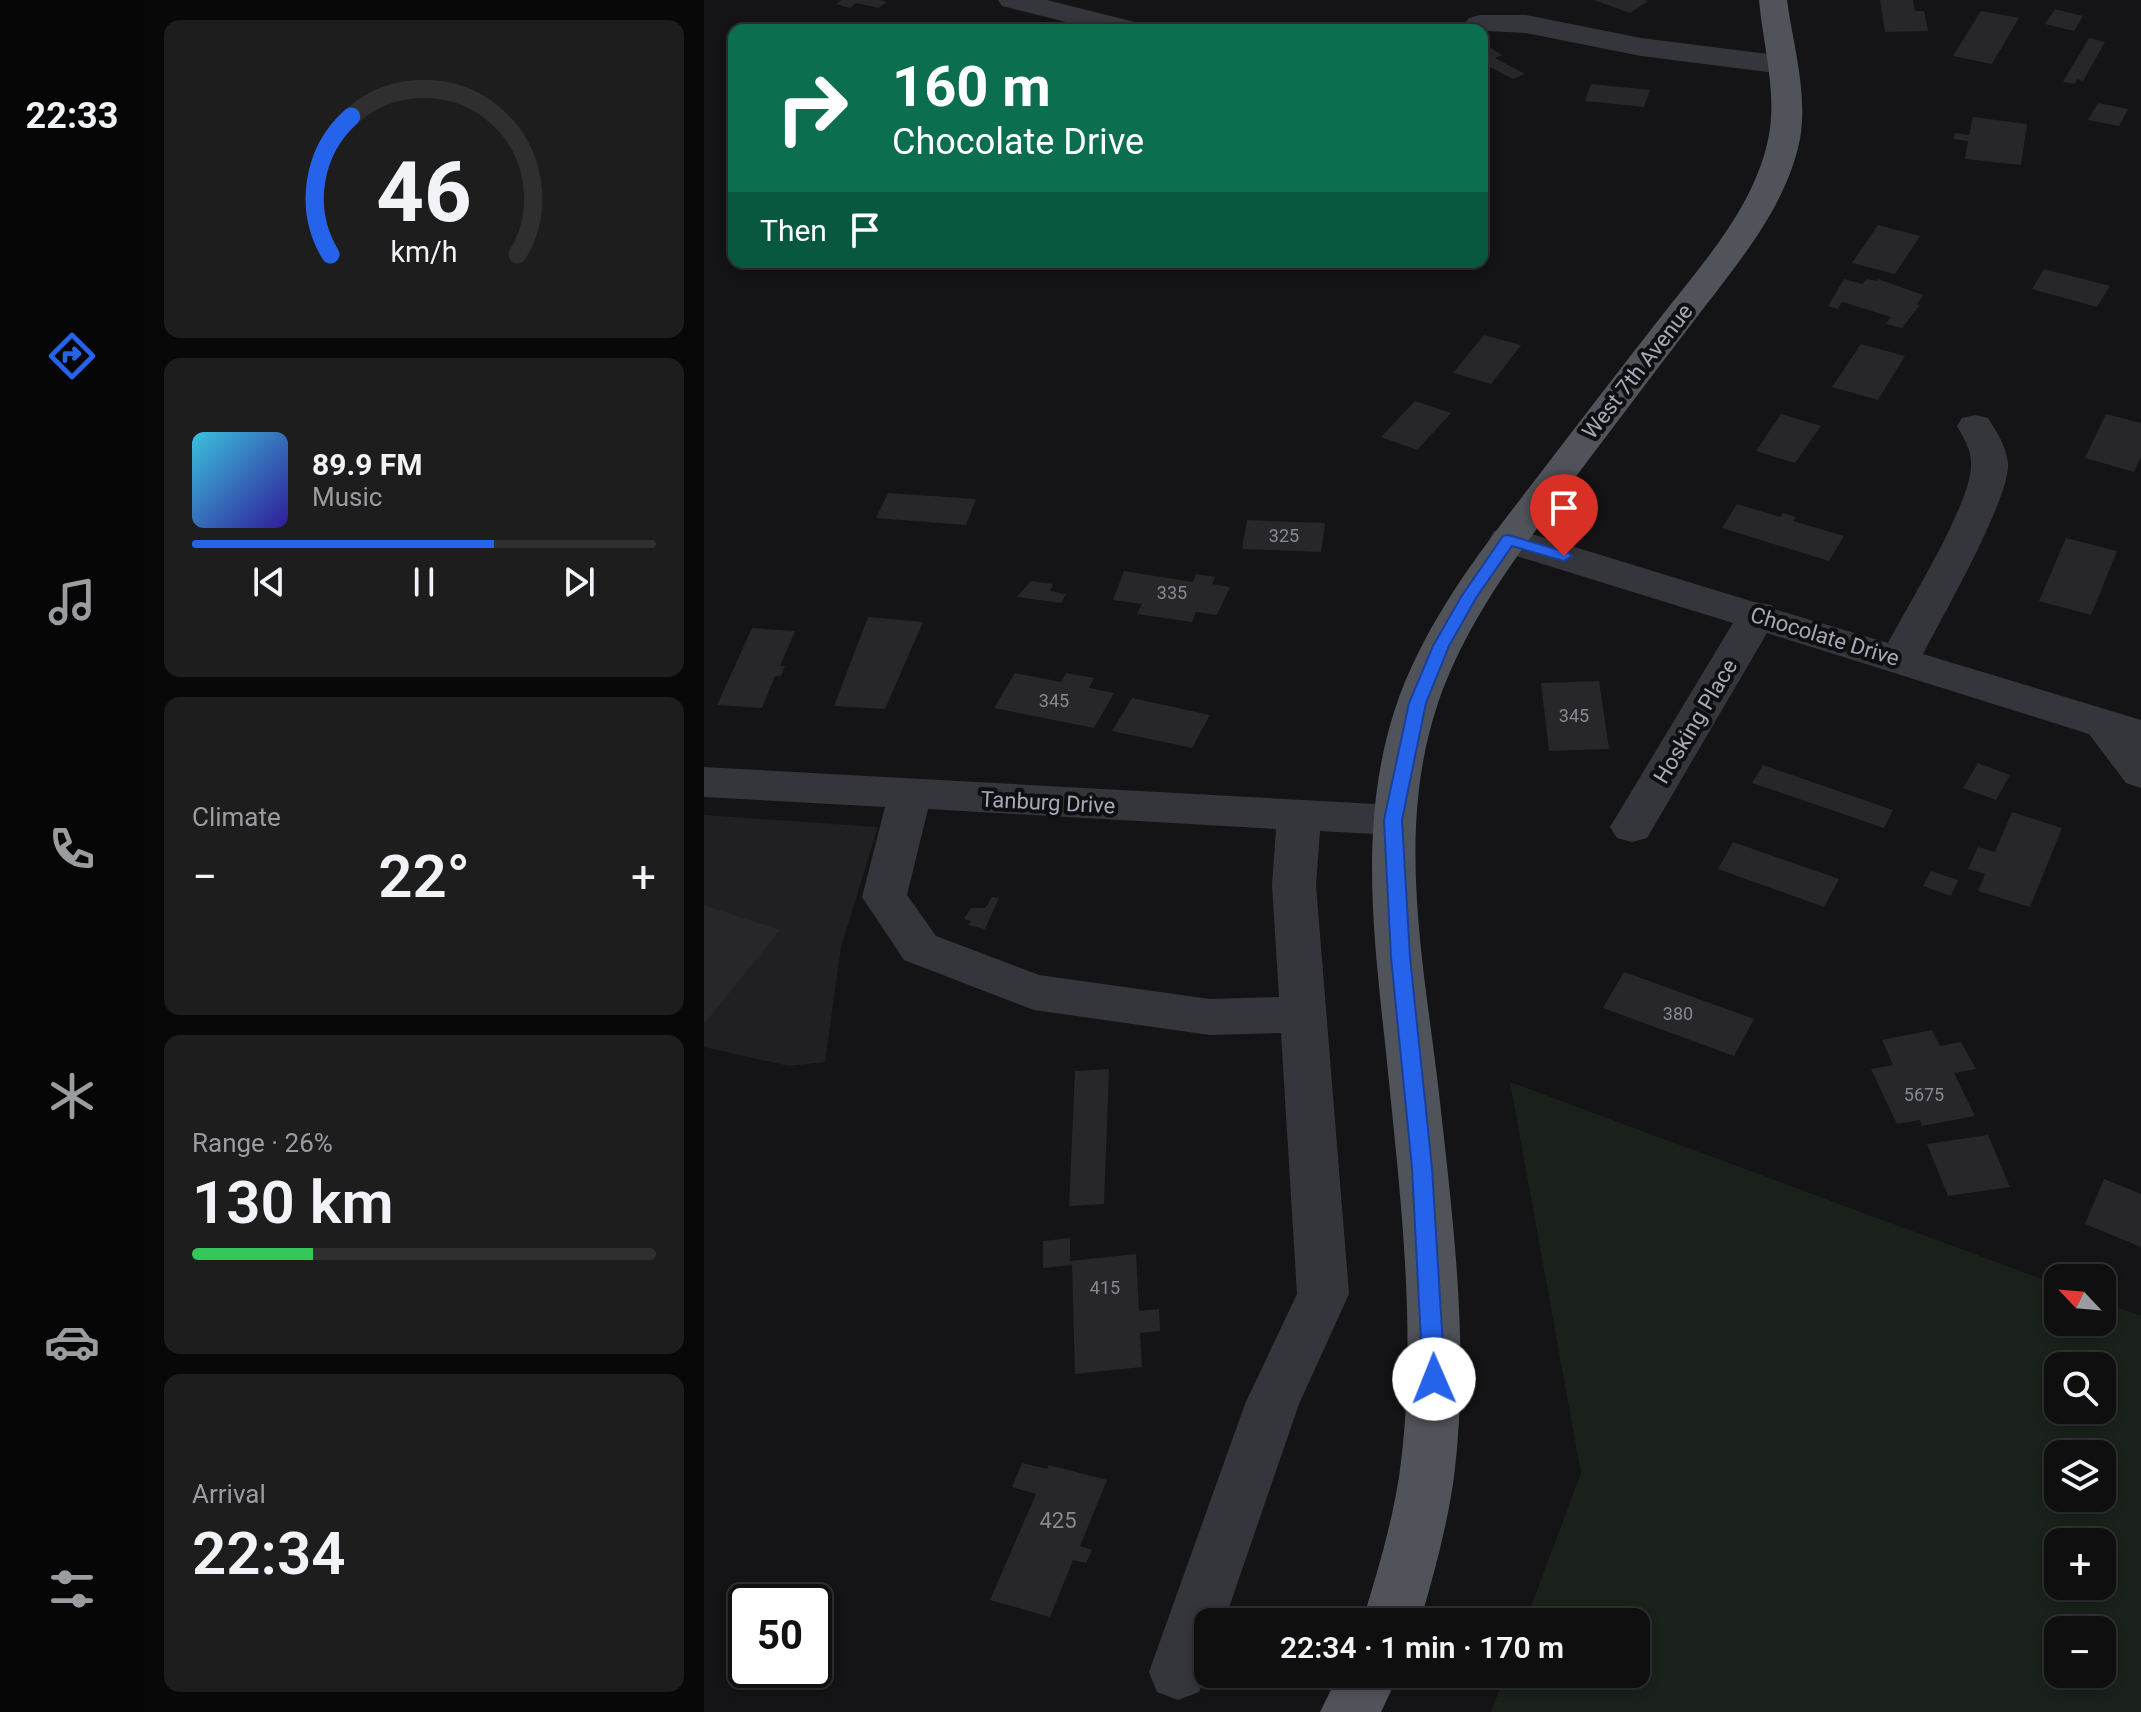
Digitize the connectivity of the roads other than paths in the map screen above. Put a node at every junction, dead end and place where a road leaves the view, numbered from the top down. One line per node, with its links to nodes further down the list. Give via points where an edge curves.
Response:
1 (1012, 0): 3 (street)
2 (1773, 0): 5 (main road, West 7th Avenue)
3 (1109, 24)
4 (1479, 24): 5 (street, via 1526,24 1655,49)
5 (1783, 65): 7 (main road, West 7th Avenue, via 1786,128 1765,191 1722,261)
6 (1975, 426): 9 (street, via 1990,466 1983,498)
7 (1508, 540): 8 (street, Chocolate Drive); 15 (main road, West 7th Avenue, via 1441,646 1418,703)
8 (1758, 614): 9 (street, Chocolate Drive); 16 (street, Hosking Place)
9 (1900, 659): 10 (street, Chocolate Drive)
10 (2122, 729): 11 (street)
11 (2141, 773)
12 (704, 782): 13 (street, Tanburg Drive)
13 (910, 795): 14 (street, Tanburg Drive); 17 (street, via 884,897 920,948 1034,992 1210,1017)
14 (1299, 815): 15 (street, Tanburg Drive); 17 (street, via 1294,885)
15 (1393, 820): 18 (main road, West 7th Avenue, via 1434,1379 1421,1515)
16 (1632, 827)
17 (1305, 1014): 19 (street, via 1323,1294 1272,1404)
18 (1396, 1608)
19 (1178, 1672)
20 (1363, 1688): 21 (main road)
21 (1350, 1712)

